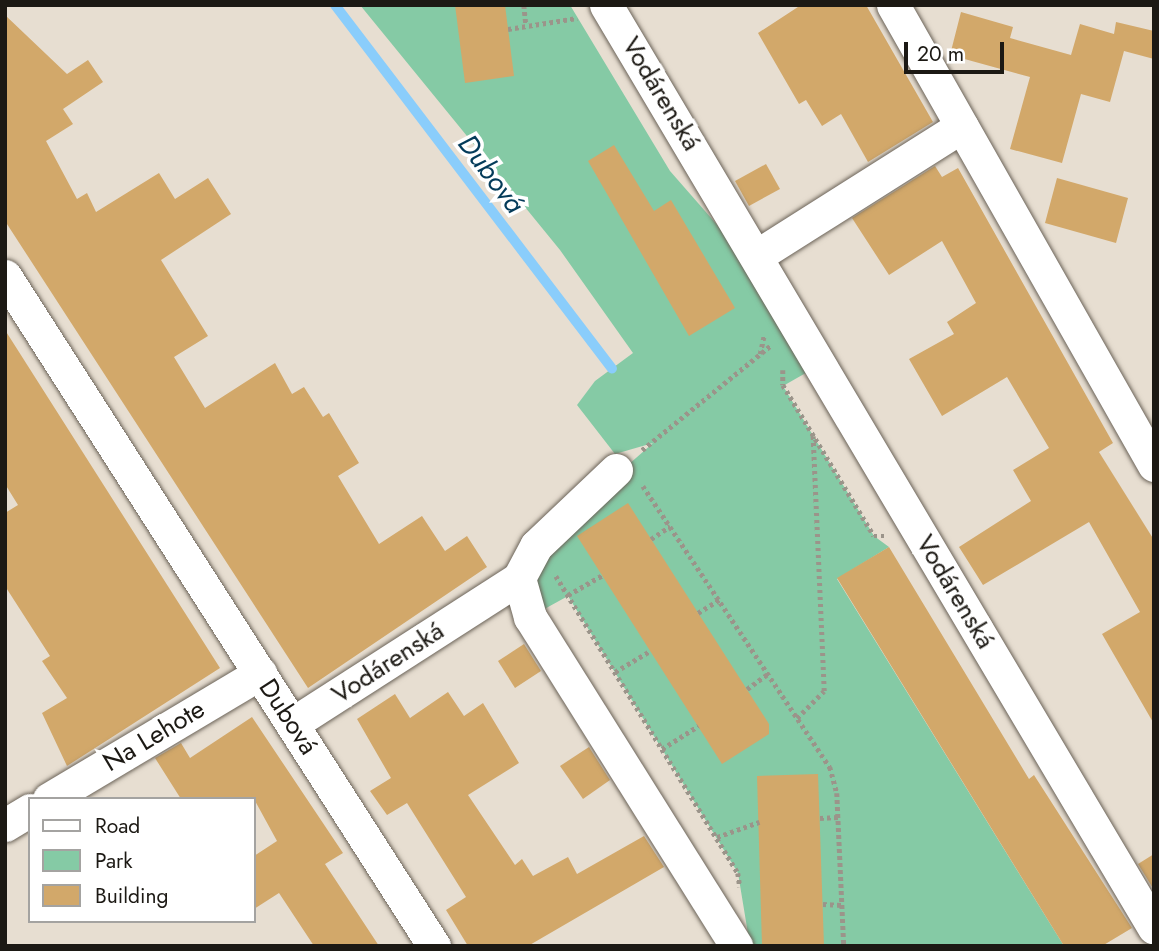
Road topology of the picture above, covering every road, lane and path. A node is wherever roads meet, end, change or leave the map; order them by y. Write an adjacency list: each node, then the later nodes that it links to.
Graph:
1 (524, 5): 4 (path)
2 (893, 5): 6 (street)
3 (592, 11): 4 (path); 7 (street, Vodárenská)
4 (526, 25): 5 (path)
5 (508, 29)
6 (962, 127): 7 (street); 11 (street)
7 (758, 255): 9 (street, Vodárenská)
8 (5, 276): 23 (street, Dubová)
9 (797, 324): 12 (path); 40 (street, Vodárenská)
10 (813, 435): 26 (path)
11 (1154, 465)
12 (622, 466): 13 (path); 15 (street, Vodárenská)
13 (670, 526): 14 (path); 19 (path)
14 (651, 539)
15 (536, 546): 17 (street, Vodárenská); 18 (path)
16 (602, 575): 18 (path)
17 (519, 578): 27 (street, Vodárenská); 41 (street)
18 (568, 595): 22 (path)
19 (719, 600): 20 (path); 24 (path)
20 (698, 613)
21 (650, 651): 22 (path)
22 (615, 672): 29 (path)
23 (260, 673): 27 (street, Dubová); 30 (street, Na Lehote)
24 (768, 674): 25 (path); 26 (path)
25 (747, 689)
26 (797, 718): 32 (path)
27 (292, 724): 42 (street, Dubová)
28 (698, 726): 29 (path)
29 (662, 748): 36 (path)
30 (52, 797)
31 (28, 811): 35 (street)
32 (838, 817): 33 (path); 39 (path)
33 (820, 818)
34 (759, 822): 36 (path)
35 (5, 825)
36 (717, 838): 37 (path)
37 (741, 899)
38 (822, 904): 39 (path)
39 (842, 905): 43 (path)
40 (1154, 928)
41 (735, 944)
42 (434, 946)
43 (844, 946)

